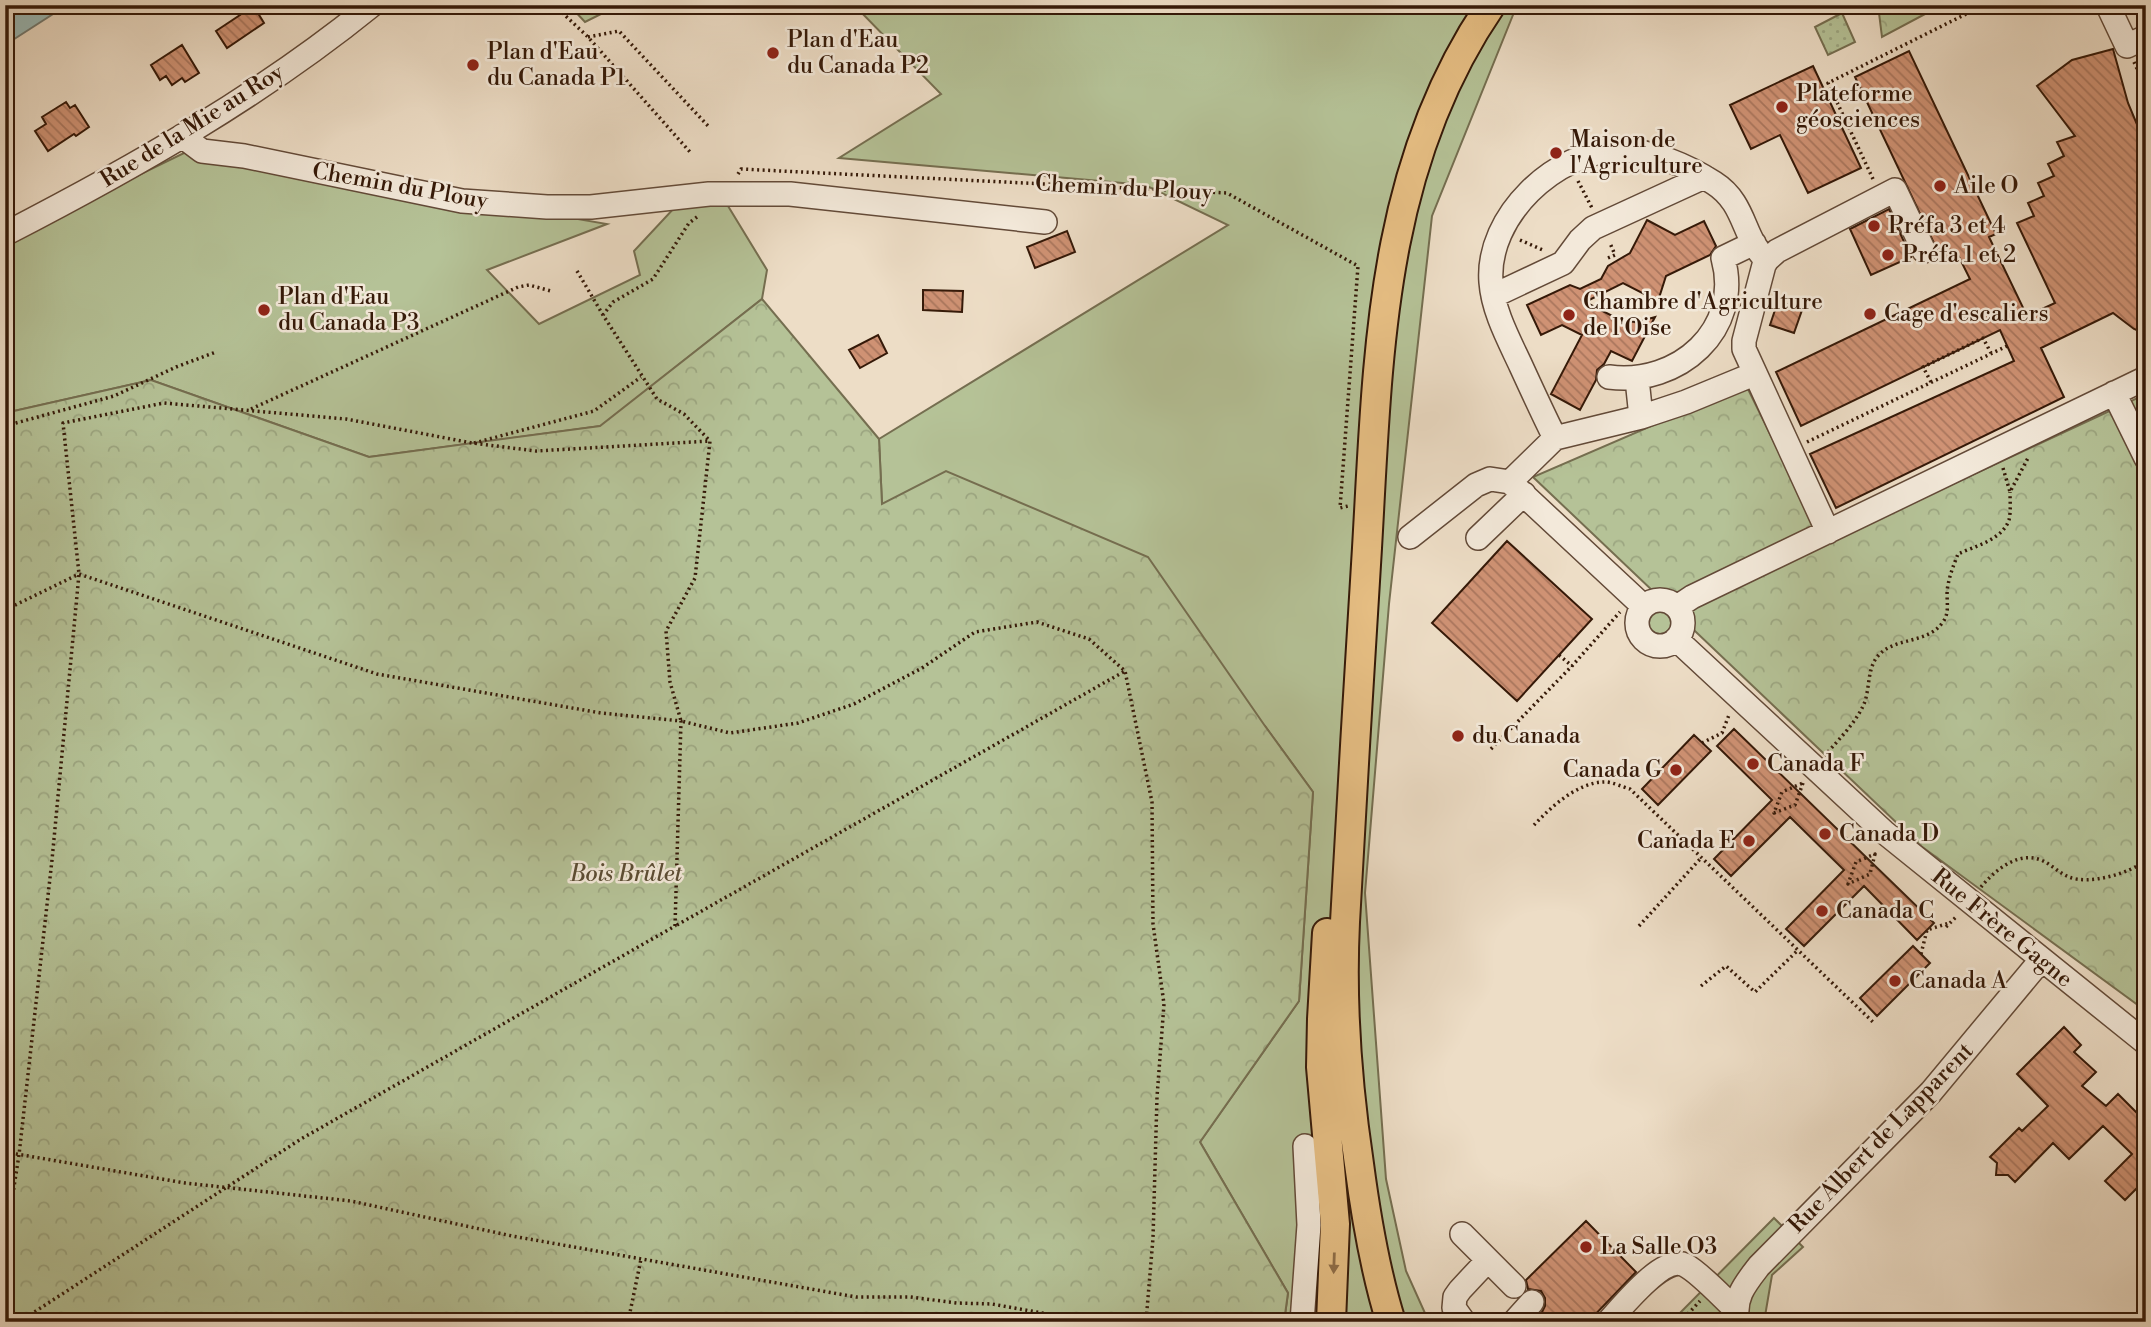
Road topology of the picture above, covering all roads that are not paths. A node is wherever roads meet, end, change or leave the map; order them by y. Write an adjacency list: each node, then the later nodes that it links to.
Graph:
1 (372, 5): 6 (street, Rue de la Mie au Roy)
2 (1471, 5): 30 (main road)
3 (1491, 5): 42 (main road)
4 (2114, 5): 5 (street)
5 (2139, 46)
6 (213, 117): 7 (street, Rue de la Mie au Roy); 8 (street)
7 (182, 136): 8 (street, Chemin du Plouy); 11 (street, Rue de la Mie au Roy)
8 (244, 156): 10 (street, Chemin du Plouy)
9 (1704, 177): 12 (street); 14 (street); 14 (street)
10 (1045, 222)
11 (5, 234)
12 (1760, 251): 13 (street); 15 (street); 18 (street)
13 (1924, 251)
14 (1493, 296): 21 (street)
15 (1754, 374): 20 (street); 24 (street)
16 (1609, 377): 18 (street)
17 (2146, 378): 19 (street)
18 (1637, 379): 20 (street)
19 (2114, 393): 22 (street); 24 (street)
20 (1641, 417): 21 (street)
21 (1555, 438): 23 (street)
22 (2146, 458)
23 (1517, 488): 25 (street); 26 (street); 28 (street)
24 (1828, 532): 27 (street)
25 (1410, 537)
26 (1478, 538)
27 (1677, 607): 28 (street); 29 (street)
28 (1633, 609): 29 (street)
29 (1676, 639): 31 (street, Rue Frère Gagne)
30 (1326, 951): 40 (main road, one-way to 40); 41 (main road)
31 (2041, 960): 32 (street, Rue Frère Gagne); 38 (street, Rue Albert de Lapparent)
32 (2146, 1043)
33 (1304, 1146): 39 (street)
34 (1462, 1234): 35 (street)
35 (1488, 1260): 36 (street); 43 (street)
36 (1514, 1286)
37 (1532, 1302): 44 (street)
38 (1736, 1315): 45 (street)
39 (1302, 1322)
40 (1331, 1322)
41 (1373, 1322)
42 (1391, 1322)
43 (1464, 1322)
44 (1514, 1322)
45 (1608, 1322)

